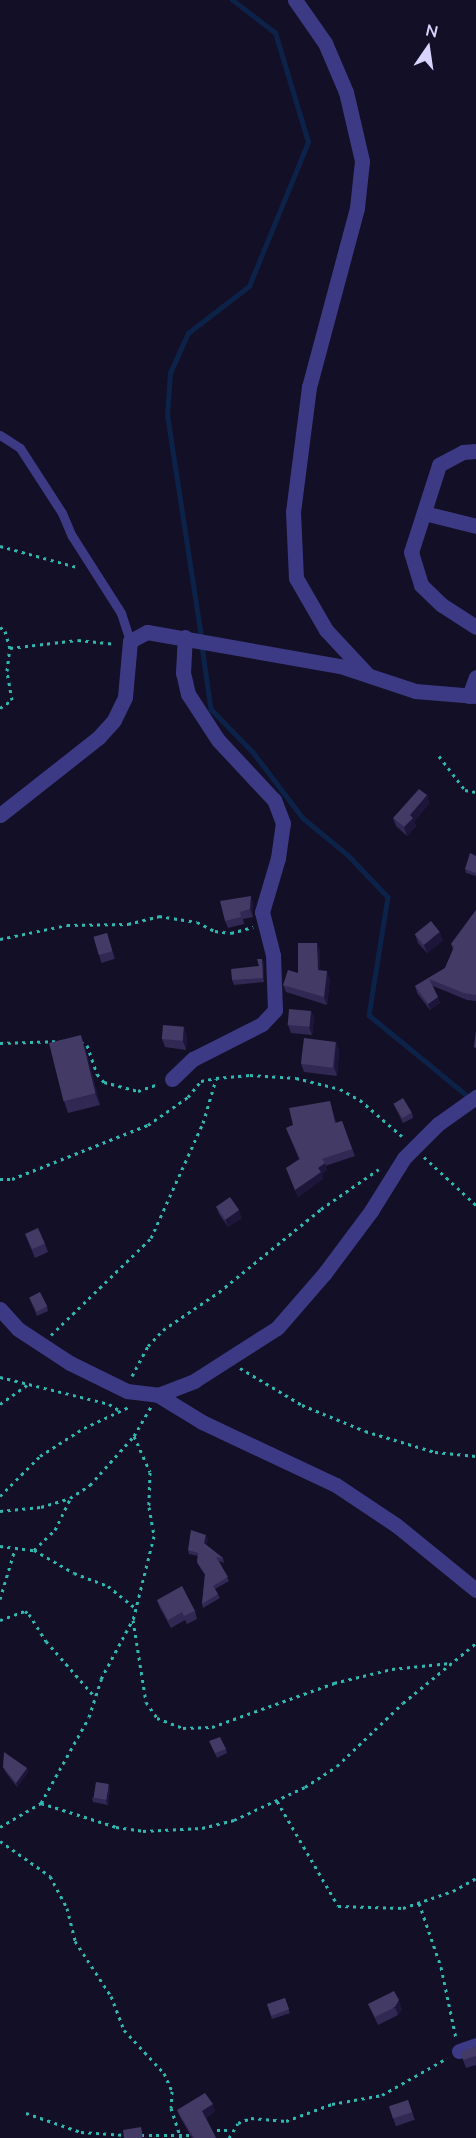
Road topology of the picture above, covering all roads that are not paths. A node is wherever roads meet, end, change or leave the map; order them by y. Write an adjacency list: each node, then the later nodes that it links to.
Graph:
1 (295, 0): 9 (street)
2 (0, 435): 8 (lane)
3 (476, 451): 4 (street)
4 (424, 513): 5 (street); 6 (street)
5 (476, 526)
6 (476, 627)
7 (188, 638): 8 (street); 9 (street); 13 (street)
8 (129, 644): 12 (street)
9 (366, 673): 11 (street)
10 (476, 677): 11 (street)
11 (472, 696)
12 (0, 815)
13 (172, 1079)
14 (476, 1097): 16 (street)
15 (0, 1309): 16 (street)
16 (158, 1395): 17 (street)
17 (476, 1590)
18 (476, 2045): 19 (street)
19 (459, 2051)

